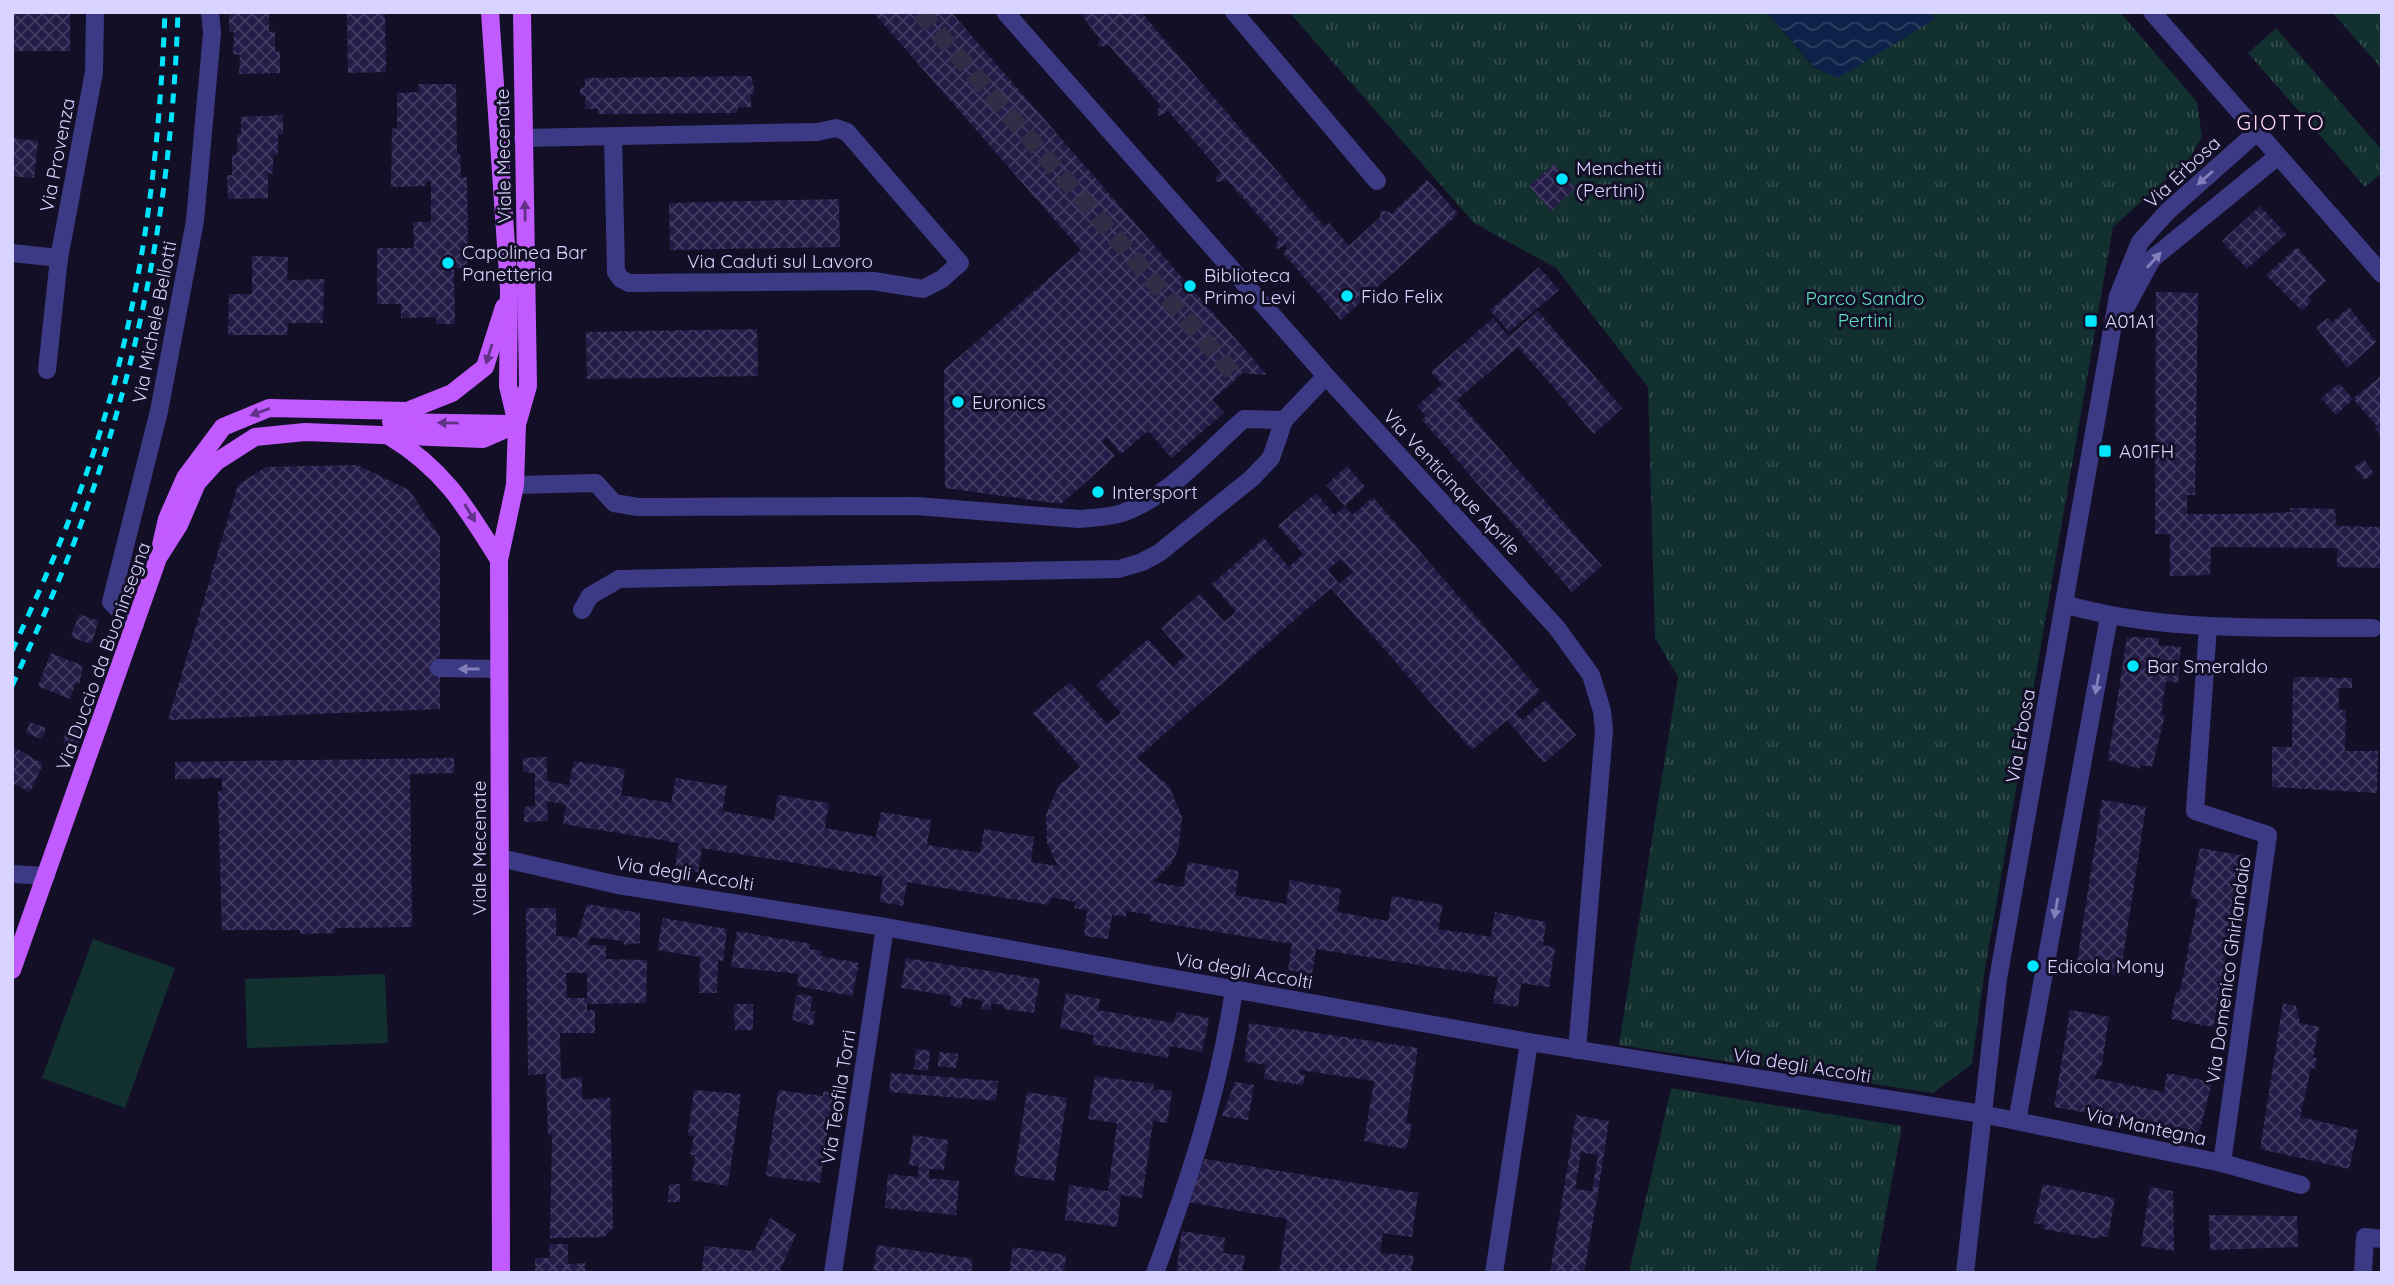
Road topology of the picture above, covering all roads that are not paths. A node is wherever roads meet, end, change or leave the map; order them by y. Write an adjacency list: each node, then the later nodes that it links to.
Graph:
1 (95, 12): 16 (street, Via Provenza)
2 (210, 12): 32 (street, Via Michele Bellotti)
3 (490, 12): 18 (main road, Viale Mecenate)
4 (522, 12): 12 (main road, Viale Mecenate)
5 (1005, 12): 9 (street, Via Venticinque Aprile)
6 (1016, 12): 9 (street, Via Venticinque Aprile)
7 (1234, 12): 14 (street)
8 (2152, 12): 10 (street)
9 (1030, 37): 21 (street, Via Venticinque Aprile)
10 (2257, 132): 13 (street); 19 (street, Via Erbosa, one-way to 19)
11 (613, 137): 11 (street, Via Caduti sul Lavoro); 12 (street, Via Caduti sul Lavoro)
12 (523, 138): 24 (main road, Viale Mecenate, one-way to 12)
13 (2278, 156): 17 (street); 19 (street, Via Erbosa, one-way to 13)
14 (1377, 181)
15 (12, 253): 16 (street)
16 (59, 258): 20 (street, Via Provenza)
17 (2382, 274)
18 (509, 289): 22 (main road, Viale Mecenate, one-way to 22); 24 (main road, Viale Mecenate)
19 (2108, 366): 29 (street, Via Erbosa)
20 (47, 370)
21 (1326, 376): 23 (street); 44 (street, Via Venticinque Aprile)
22 (292, 408): 24 (main road, one-way to 22); 27 (main road, Viale Mecenate, one-way to 27)
23 (1284, 420): 26 (street); 30 (street)
24 (517, 424): 25 (main road, Via Duccio da Buoninsegna); 26 (main road, Viale Mecenate)
25 (386, 434): 27 (main road, Via Duccio da Buoninsegna); 28 (main road, one-way to 28)
26 (514, 485): 28 (main road, Viale Mecenate)
27 (158, 558): 32 (main road, Via Duccio da Buoninsegna)
28 (499, 560): 36 (main road, Viale Mecenate)
29 (2064, 604): 31 (street); 45 (street, Via Erbosa)
30 (582, 610)
31 (2109, 617): 33 (street); 46 (street, one-way to 46)
32 (135, 625): 39 (main road, Via Duccio da Buoninsegna)
33 (2208, 627): 34 (street); 47 (street, Via Domenico Ghirlandaio)
34 (2374, 628)
35 (439, 668): 36 (street, one-way to 35)
36 (499, 669): 37 (main road, Viale Mecenate)
37 (500, 858): 40 (street, Via degli Accolti); 50 (main road, Viale Mecenate)
38 (12, 874): 39 (street)
39 (46, 876): 41 (main road, Via Duccio da Buoninsegna)
40 (885, 927): 42 (street, Via degli Accolti); 51 (street, Via Teofila Torri)
41 (12, 970)
42 (1234, 989): 43 (street, Via degli Accolti); 52 (street)
43 (1529, 1042): 44 (street, Via degli Accolti); 53 (street)
44 (1577, 1049): 45 (street, Via degli Accolti)
45 (1982, 1114): 46 (street, Via Mantegna); 54 (street, Via Erbosa)
46 (2017, 1121): 47 (street, Via Mantegna)
47 (2222, 1163): 48 (street, Via Mantegna)
48 (2301, 1185)
49 (2382, 1239): 55 (street)
50 (501, 1273)
51 (833, 1273)
52 (1155, 1273)
53 (1494, 1273)
54 (1965, 1273)
55 (2363, 1273)

